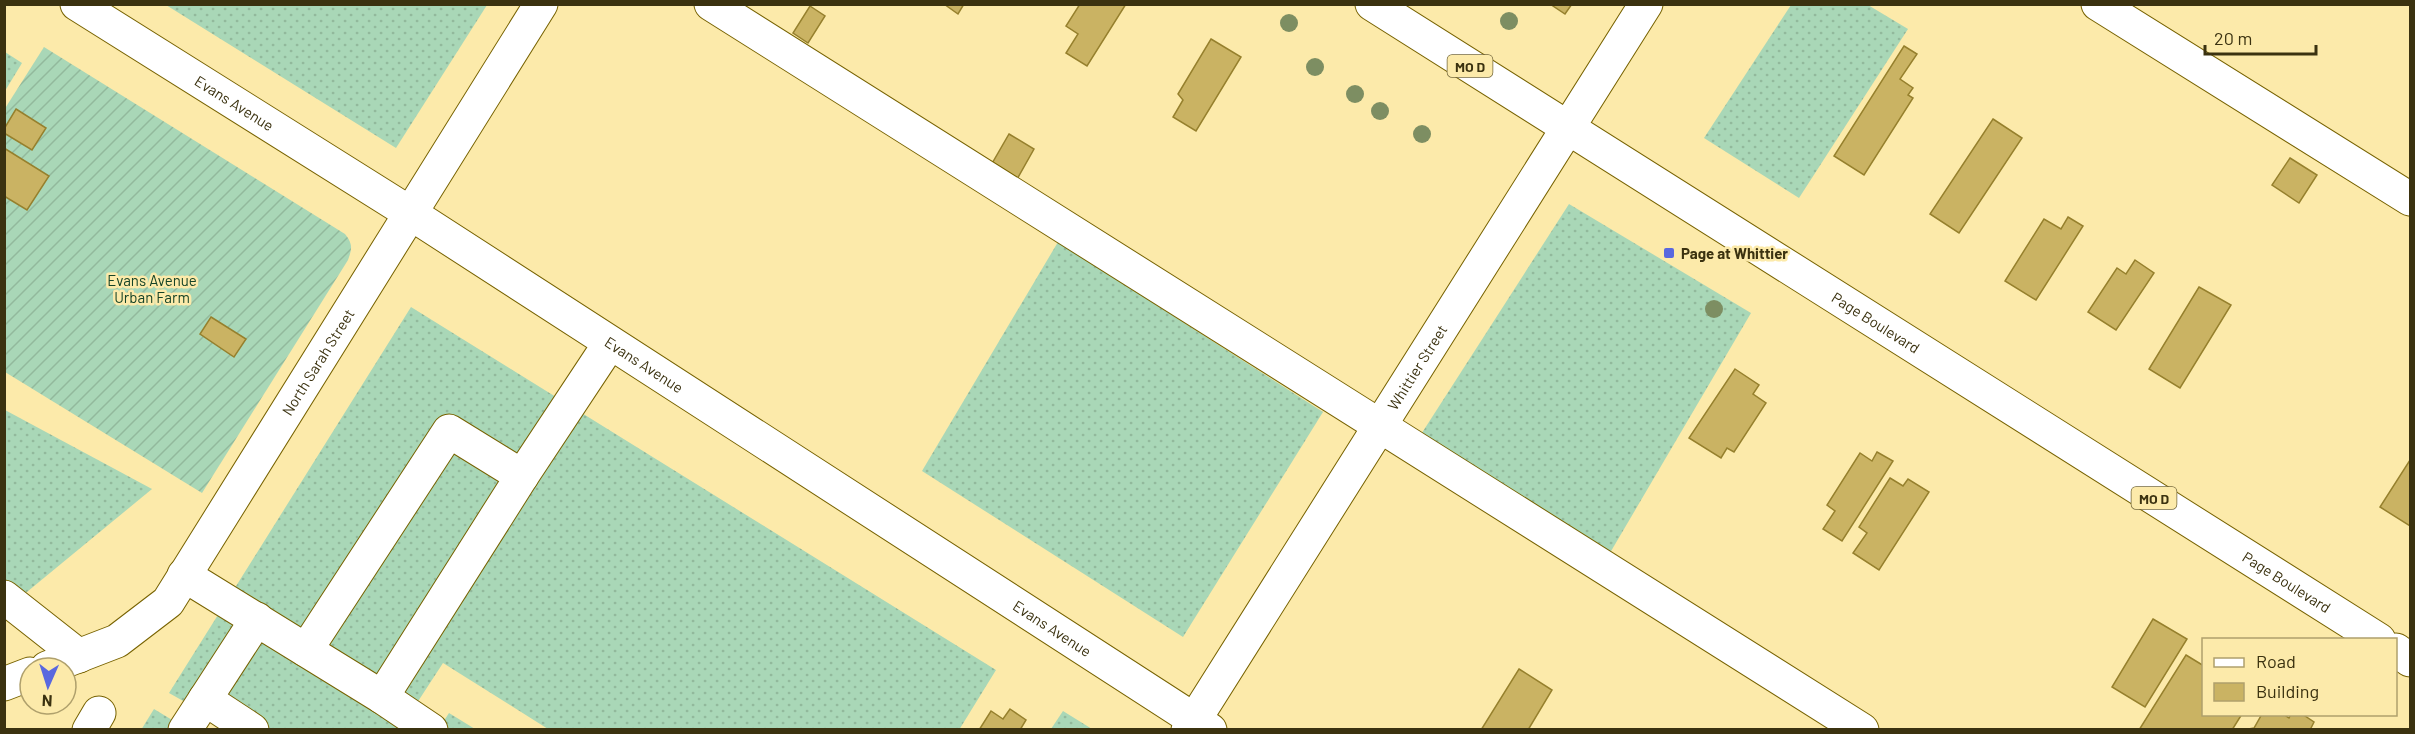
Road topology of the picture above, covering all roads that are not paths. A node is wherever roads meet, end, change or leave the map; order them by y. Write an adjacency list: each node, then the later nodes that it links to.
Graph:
1 (76, 4): 9 (street, Evans Avenue)
2 (541, 4): 9 (street, North Sarah Street)
3 (711, 4): 11 (street)
4 (1372, 4): 7 (street, Page Boulevard / MO D)
5 (1646, 4): 7 (street, Whittier Street)
6 (2098, 4): 8 (street)
7 (1568, 128): 11 (street, Whittier Street); 16 (street, Page Boulevard / MO D)
8 (2410, 200)
9 (410, 213): 10 (street, Evans Avenue); 13 (street, North Sarah Street)
10 (610, 343): 12 (street); 23 (street, Evans Avenue)
11 (1380, 426): 23 (street, Whittier Street); 27 (street)
12 (522, 476): 17 (street); 21 (street)
13 (184, 575): 15 (street); 19 (street, North Sarah Street)
14 (4, 597): 19 (street)
15 (257, 619): 17 (street); 22 (street)
16 (2377, 638)
17 (306, 650): 21 (street)
18 (2397, 651): 20 (street)
19 (79, 656)
20 (2410, 660)
21 (382, 697): 26 (street)
22 (205, 699): 24 (street); 25 (street)
23 (1198, 726)
24 (185, 729)
25 (252, 729)
26 (431, 729)
27 (1862, 729)

